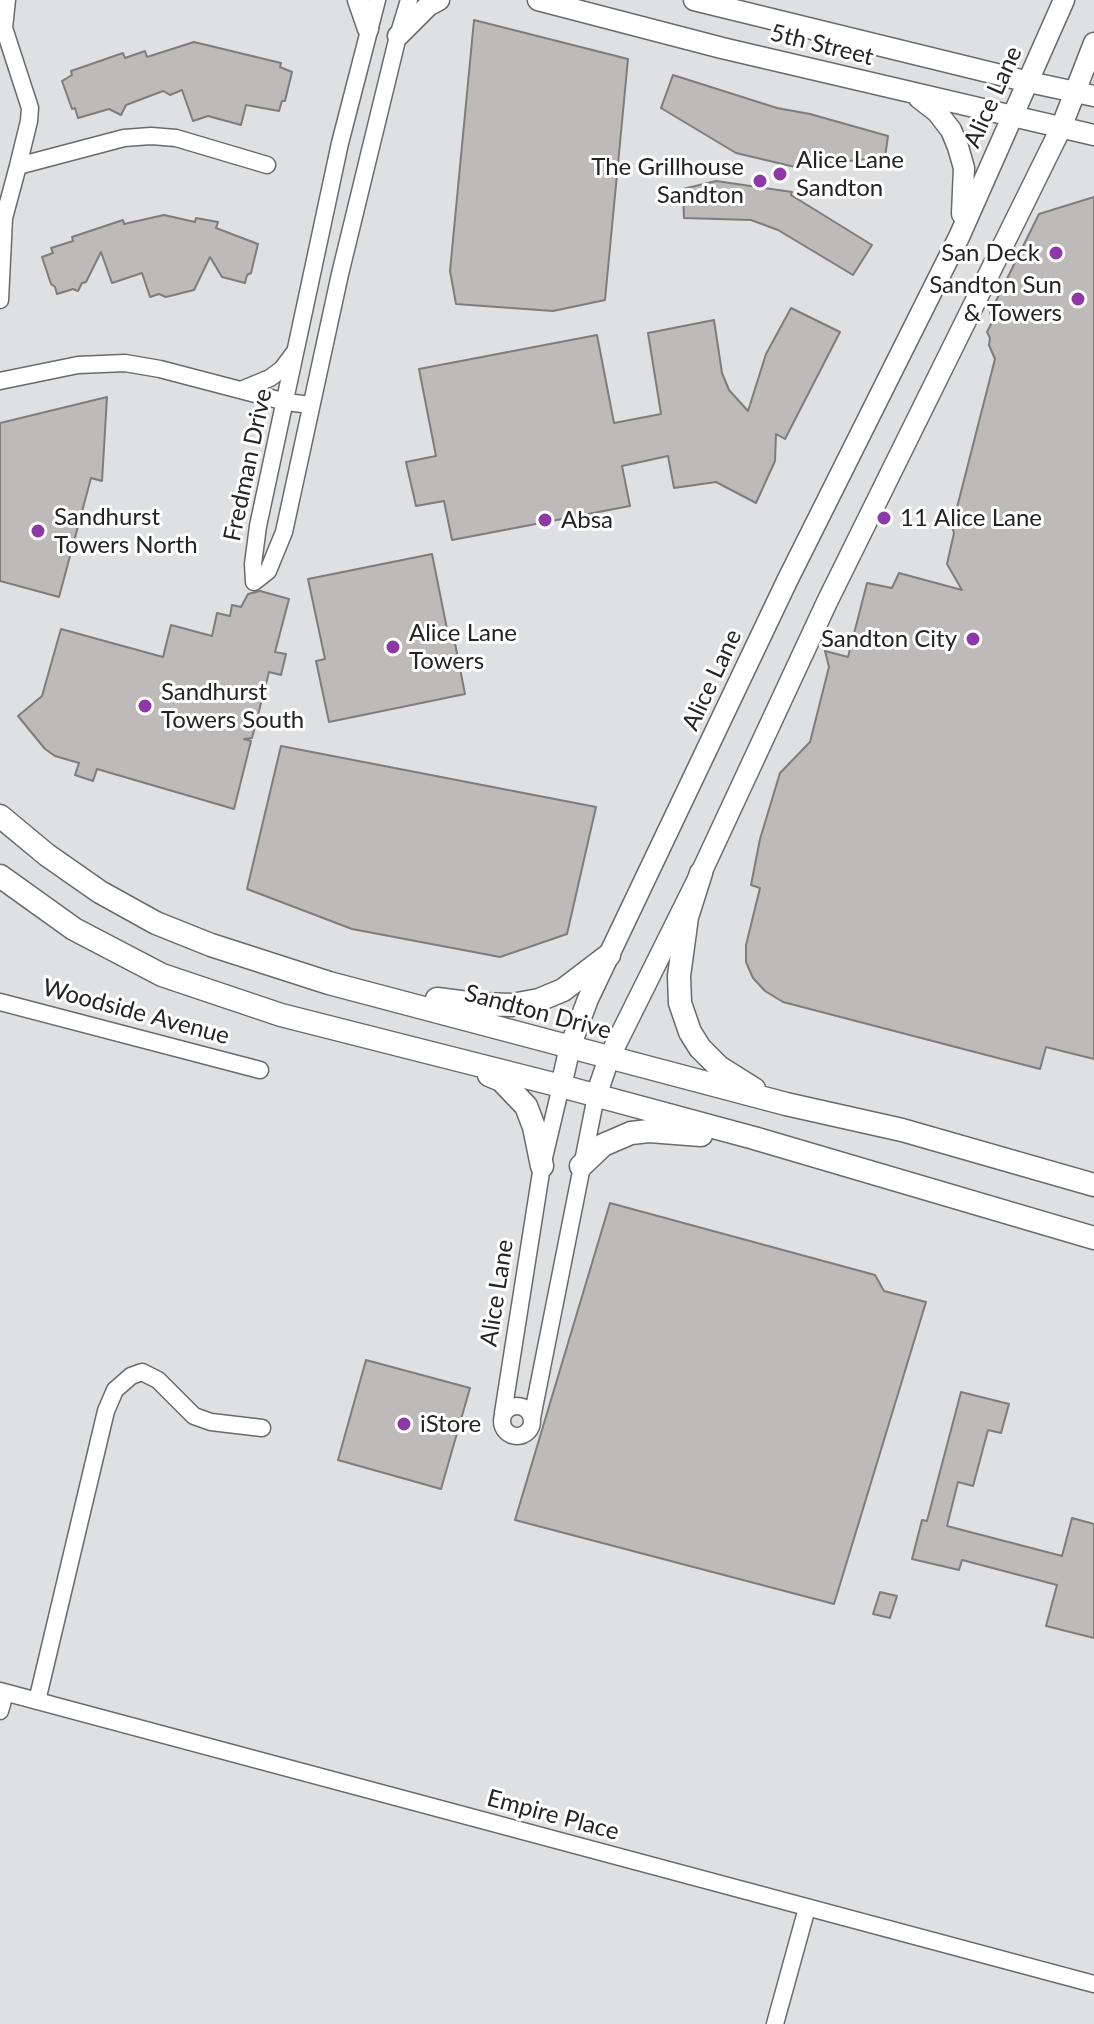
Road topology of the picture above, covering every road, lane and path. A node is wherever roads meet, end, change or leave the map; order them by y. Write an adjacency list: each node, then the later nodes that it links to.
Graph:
1 (7, 0): 9 (street)
2 (358, 0): 10 (street)
3 (377, 0): 10 (street, Fredman Drive)
4 (409, 0): 11 (street, Fredman Drive)
5 (439, 0): 11 (street)
6 (538, 0): 15 (street, 5th Street)
7 (694, 0): 13 (street, 5th Street)
8 (1064, 0): 13 (street, Alice Lane)
9 (2, 27): 20 (street)
10 (368, 29): 24 (street, Fredman Drive)
11 (398, 36): 28 (street, Fredman Drive)
12 (1094, 43): 14 (street)
13 (1029, 82): 14 (street, 5th Street); 16 (street, Alice Lane)
14 (1084, 94): 17 (street)
15 (916, 95): 16 (street, 5th Street); 22 (street)
16 (1012, 117): 17 (street, 5th Street); 22 (street, Alice Lane)
17 (1061, 128): 18 (street, 5th Street); 32 (street)
18 (1094, 135)
19 (267, 165): 20 (street)
20 (18, 166): 21 (street)
21 (2, 217): 23 (street)
22 (959, 237): 34 (street, Alice Lane)
23 (0, 300)
24 (297, 348): 26 (street); 27 (street, Fredman Drive)
25 (0, 381): 26 (street)
26 (241, 390): 27 (street)
27 (286, 402): 28 (street); 29 (street, Fredman Drive)
28 (311, 405): 30 (street, Fredman Drive)
29 (274, 458): 30 (street); 30 (street, Fredman Drive)
30 (299, 464)
31 (0, 816): 35 (main road, Sandton Drive)
32 (701, 873): 39 (street); 43 (main road)
33 (0, 876): 38 (main road)
34 (609, 955): 35 (main road); 37 (street, Alice Lane)
35 (329, 983): 37 (main road, Sandton Drive)
36 (0, 1002): 40 (street, Woodside Avenue)
37 (570, 1047): 39 (main road, Sandton Drive); 41 (street, Alice Lane)
38 (443, 1057): 41 (main road); 45 (main road)
39 (609, 1058): 42 (street); 43 (main road, Sandton Drive)
40 (260, 1070)
41 (561, 1086): 42 (main road); 45 (street, Alice Lane)
42 (596, 1096): 44 (main road); 46 (street)
43 (786, 1104): 47 (main road, Sandton Drive)
44 (754, 1138): 46 (main road); 48 (main road)
45 (542, 1166): 49 (street, Alice Lane)
46 (581, 1166): 50 (street)
47 (1094, 1185)
48 (1094, 1238)
49 (503, 1413): 50 (street); 50 (street)
50 (532, 1418)
51 (262, 1428): 53 (street)
52 (2, 1692): 53 (street, Empire Place); 54 (street)
53 (37, 1701): 55 (street, Empire Place)
54 (0, 1711)
55 (807, 1908): 56 (street, Empire Place); 57 (street)
56 (1094, 1984)
57 (775, 2024)

